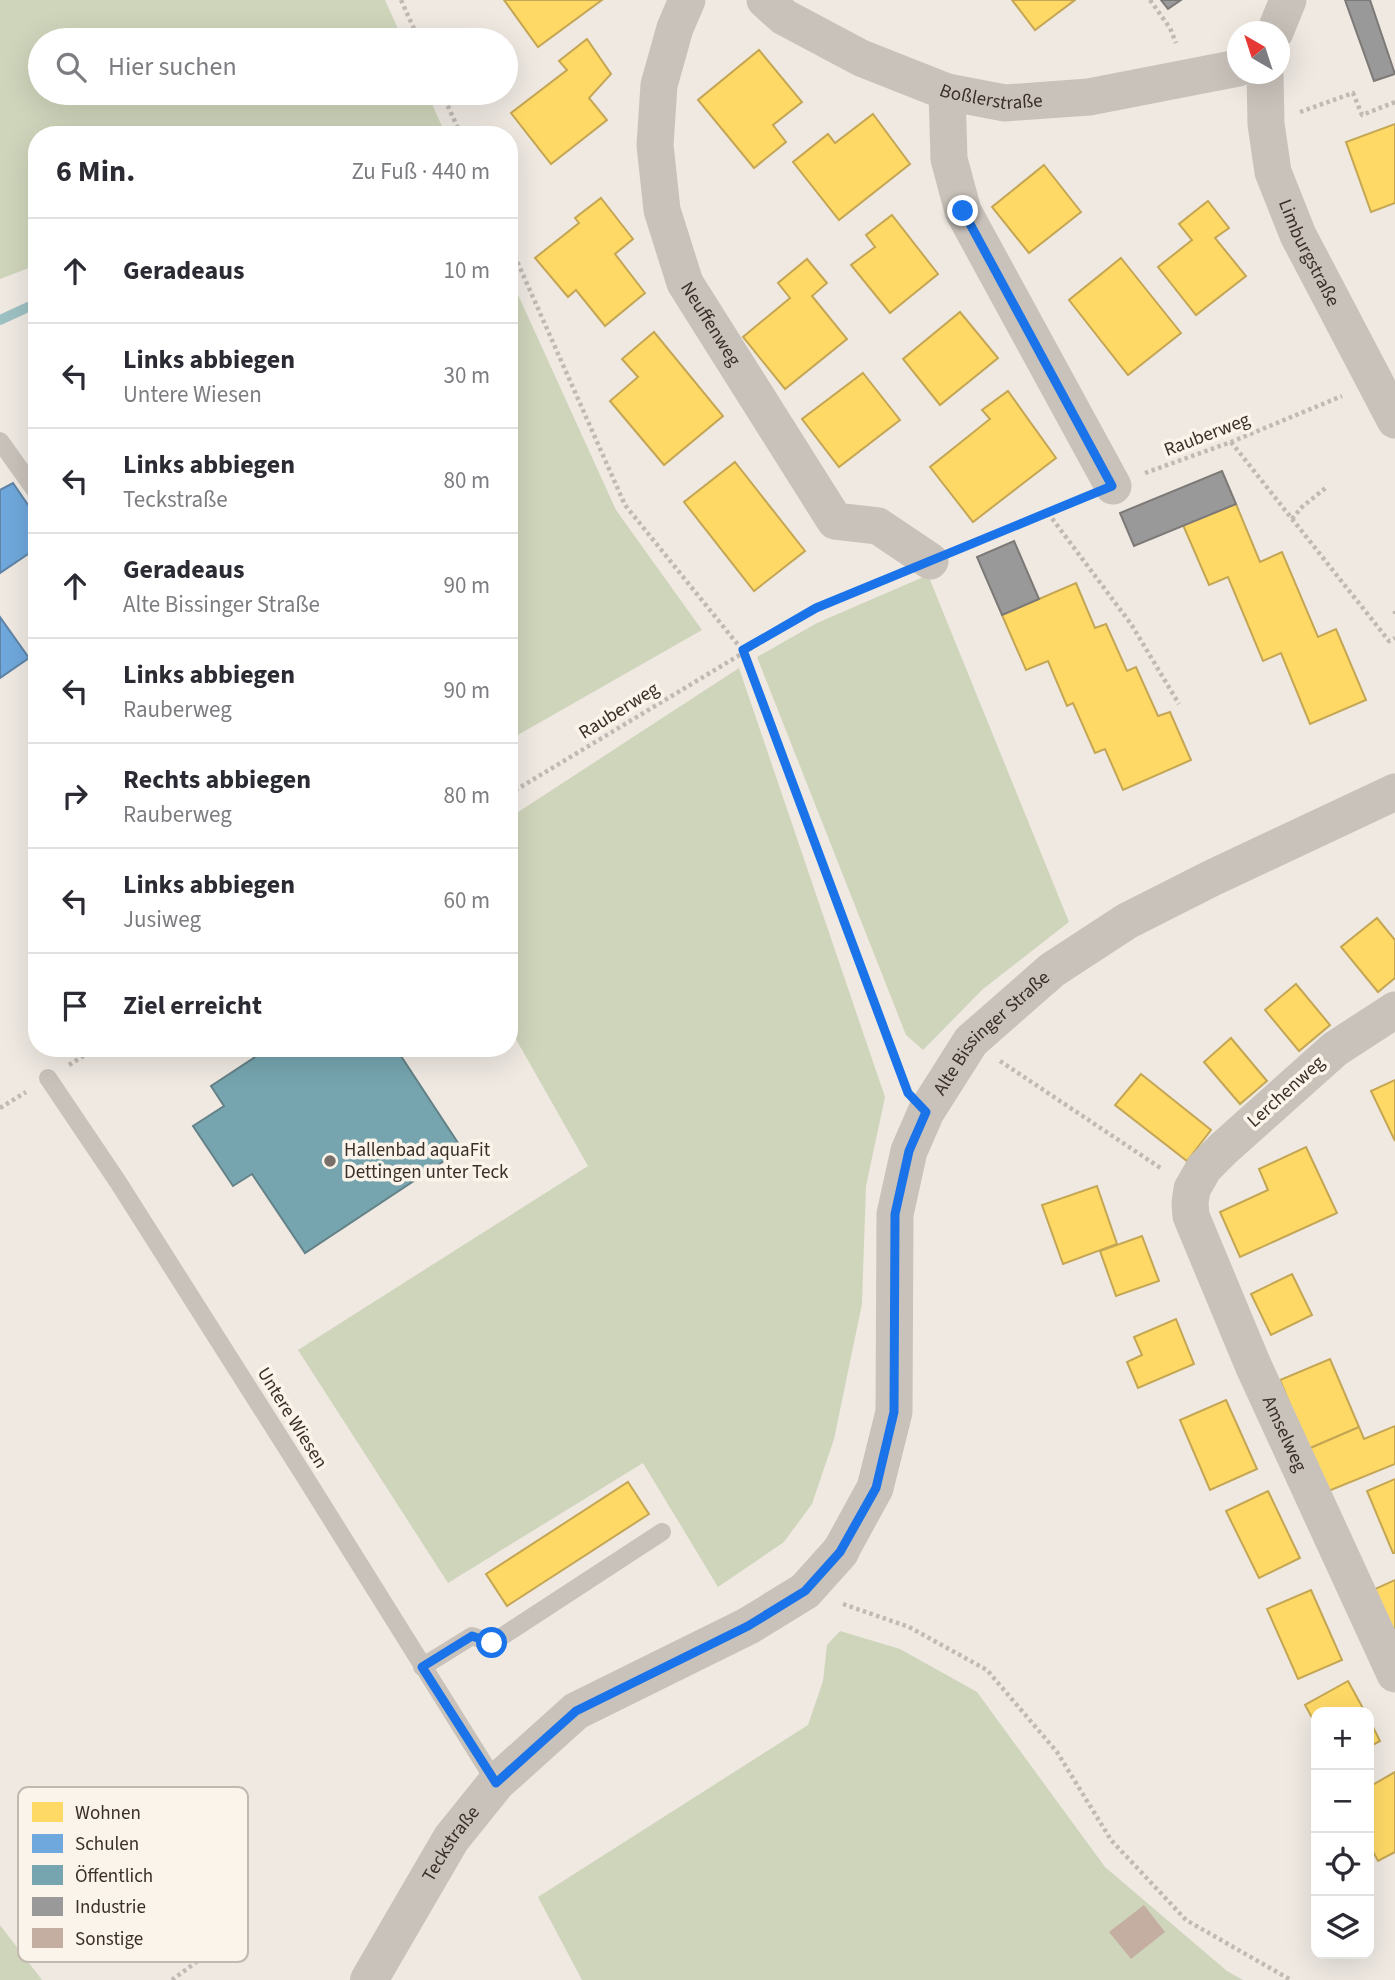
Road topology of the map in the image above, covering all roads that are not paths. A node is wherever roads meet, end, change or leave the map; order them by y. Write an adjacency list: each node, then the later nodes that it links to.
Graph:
1 (687, 0): 12 (street, Neuffenweg)
2 (765, 0): 7 (street, Boßlerstraße)
3 (1289, 0): 4 (street)
4 (1280, 21)
5 (1227, 70): 7 (street, Boßlerstraße)
6 (1265, 84): 8 (street, Limburgstraße)
7 (947, 92): 11 (street)
8 (1395, 420)
9 (0, 440): 10 (lane)
10 (28, 479)
11 (1112, 486)
12 (930, 561)
13 (1395, 792): 18 (street, Alte Bissinger Straße)
14 (1395, 1010): 16 (street, Lerchenweg)
15 (48, 1078): 19 (lane, Untere Wiesen)
16 (1192, 1189): 20 (street, Amselweg)
17 (662, 1532): 19 (lane)
18 (840, 1552): 21 (street, Teckstraße)
19 (422, 1667): 21 (lane, Untere Wiesen)
20 (1395, 1674)
21 (496, 1783): 22 (street, Teckstraße)
22 (369, 1980)

